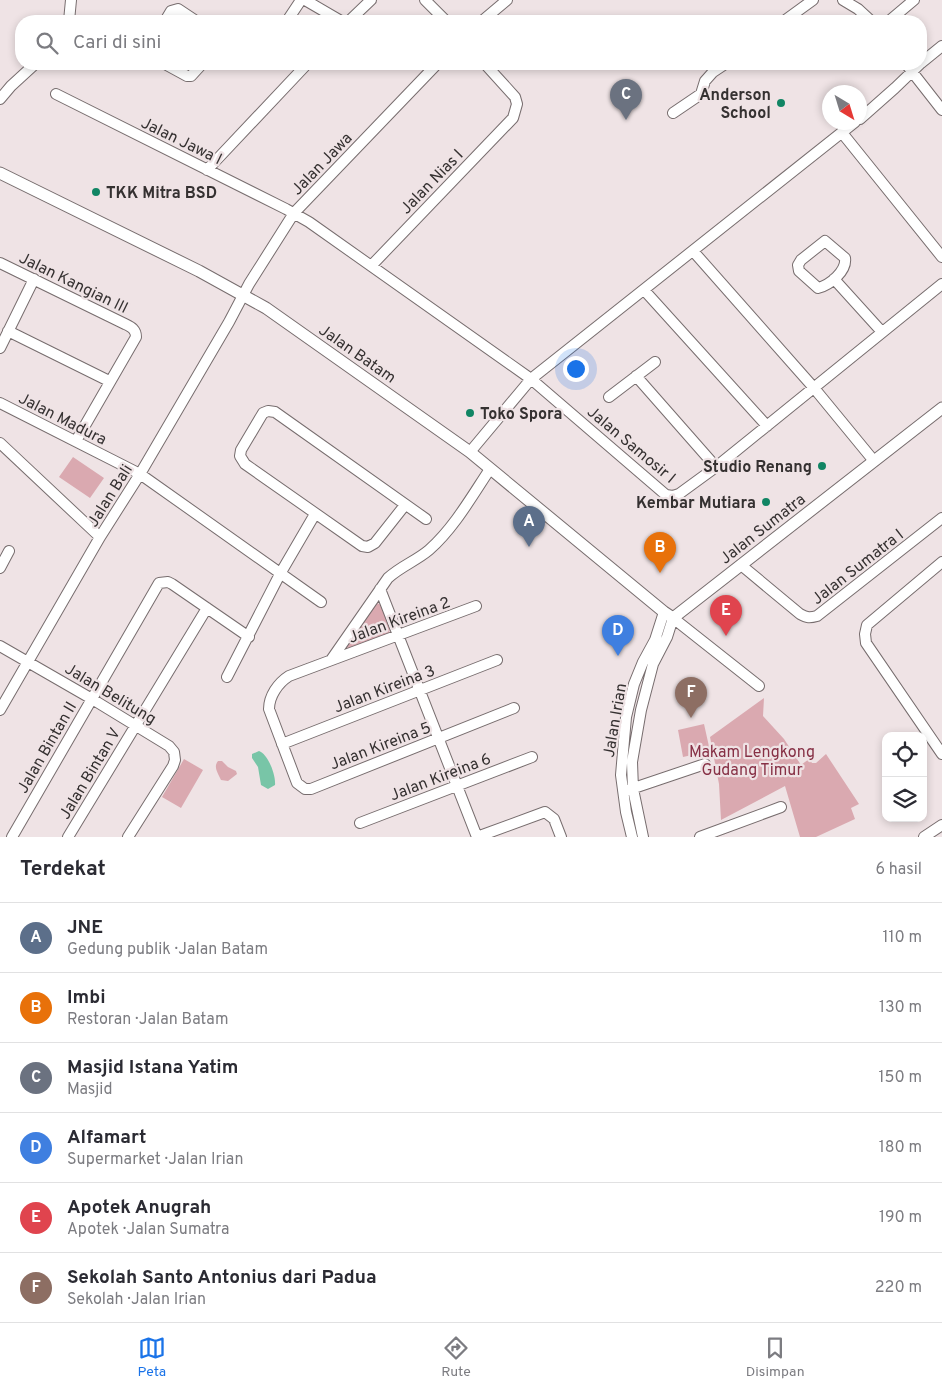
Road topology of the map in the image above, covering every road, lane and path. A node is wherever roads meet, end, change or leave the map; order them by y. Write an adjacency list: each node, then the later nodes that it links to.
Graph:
1 (71, 0): 10 (street)
2 (301, 0): 13 (street)
3 (306, 0): 14 (street)
4 (371, 0): 15 (street)
5 (425, 0): 16 (street)
6 (507, 0): 17 (street)
7 (813, 0): 18 (street)
8 (843, 0): 19 (street)
9 (914, 0): 20 (street)
10 (70, 15)
11 (169, 15): 12 (street)
12 (187, 15)
13 (291, 15)
14 (331, 15)
15 (355, 15)
16 (440, 15)
17 (489, 15)
18 (792, 15)
19 (864, 15)
20 (896, 15)
21 (942, 46): 22 (street)
22 (927, 58)
23 (28, 70): 33 (street)
24 (176, 70): 25 (street)
25 (196, 70)
26 (301, 70): 39 (street)
27 (431, 70): 41 (street, Jalan Jawa)
28 (490, 70): 45 (street, Jalan Nias I)
29 (716, 70): 35 (street)
30 (907, 70): 36 (street)
31 (911, 70): 34 (street)
32 (56, 94): 39 (street, Jalan Jawa I)
33 (0, 100)
34 (942, 110)
35 (674, 113)
36 (867, 113)
37 (847, 130): 38 (street)
38 (842, 134): 42 (street); 43 (street)
39 (207, 170): 41 (street, Jalan Jawa I)
40 (0, 173): 50 (street, Jalan Batam)
41 (294, 213): 45 (street, Jalan Samosir I); 50 (street, Jalan Jawa)
42 (693, 251): 49 (street); 58 (street)
43 (942, 257)
44 (0, 263): 46 (street, Jalan Kangian III)
45 (371, 266): 56 (street, Jalan Samosir I)
46 (34, 278): 51 (street); 57 (street, Jalan Kangian III)
47 (834, 279): 47 (street); 52 (street)
48 (942, 284): 52 (street, Jalan Samosir I)
49 (644, 290): 56 (street); 62 (street)
50 (244, 296): 65 (street, Jalan Batam); 69 (street, Jalan Bali)
51 (8, 331): 53 (street); 57 (street)
52 (882, 332): 58 (street, Jalan Samosir I)
53 (0, 348)
54 (655, 362): 55 (street)
55 (636, 376): 59 (street); 67 (street)
56 (531, 379): 65 (street); 67 (street, Jalan Samosir I)
57 (109, 381): 63 (street)
58 (814, 388): 62 (street, Jalan Samosir I); 66 (street)
59 (609, 396)
60 (0, 403): 63 (street, Jalan Madura)
61 (942, 408): 66 (street, Jalan Sumatra)
62 (767, 426): 67 (street, Jalan Samosir I)
63 (76, 441): 69 (street, Jalan Madura)
64 (0, 443): 74 (street)
65 (470, 452): 68 (street, Jalan Batam)
66 (874, 462): 77 (street, Jalan Sumatra)
67 (716, 467)
68 (490, 469): 80 (street); 84 (street, Jalan Batam)
69 (140, 474): 74 (street, Jalan Bali); 79 (street, Jalan Madura)
70 (405, 504): 71 (street); 71 (street); 73 (street)
71 (315, 514): 79 (street)
72 (942, 518): 77 (street, Jalan Sumatra I)
73 (426, 519)
74 (100, 537): 90 (street, Jalan Bali)
75 (9, 550): 78 (street)
76 (942, 562): 100 (street)
77 (741, 565): 84 (street, Jalan Sumatra)
78 (0, 568)
79 (280, 574): 81 (street, Jalan Madura); 86 (street)
80 (380, 589): 85 (street); 88 (street)
81 (321, 602)
82 (476, 606): 85 (street, Jalan Kireina 2)
83 (207, 608): 86 (street); 94 (street, Jalan Bintan II); 97 (street, Jalan Bintan V)
84 (668, 615): 92 (street); 102 (street, Jalan Irian); 103 (street, Jalan Irian)
85 (398, 634): 88 (street, Jalan Kireina 2); 93 (street)
86 (249, 637): 91 (street)
87 (0, 646): 90 (street, Jalan Belitung)
88 (331, 660): 99 (street, Jalan Kireina 2)
89 (497, 660): 93 (street, Jalan Kireina 3)
90 (29, 662): 94 (street, Jalan Belitung); 96 (street, Jalan Bali)
91 (227, 677)
92 (759, 686)
93 (420, 690): 98 (street); 99 (street, Jalan Kireina 3)
94 (92, 699): 97 (street, Jalan Belitung); 111 (street, Jalan Bintan II)
95 (514, 708): 98 (street, Jalan Kireina 5)
96 (0, 710)
97 (135, 725): 112 (street, Jalan Bintan V); 113 (street, Jalan Belitung)
98 (439, 738): 99 (street, Jalan Kireina 5); 105 (street)
99 (282, 744)
100 (942, 754)
101 (532, 757): 105 (street, Jalan Kireina 6)
102 (621, 762): 103 (street); 107 (street, Jalan Irian)
103 (632, 762): 106 (street, Jalan Irian)
104 (705, 764): 106 (street)
105 (458, 786): 109 (street, Jalan Kireina 6); 114 (street)
106 (633, 789): 107 (street); 117 (street, Jalan Irian)
107 (622, 791): 116 (street, Jalan Irian)
108 (781, 807): 118 (street)
109 (360, 823)
110 (942, 825): 119 (street)
111 (12, 837)
112 (68, 837)
113 (128, 837)
114 (477, 837): 115 (street)
115 (561, 837)
116 (632, 837)
117 (643, 837)
118 (700, 837)
119 (924, 837)

